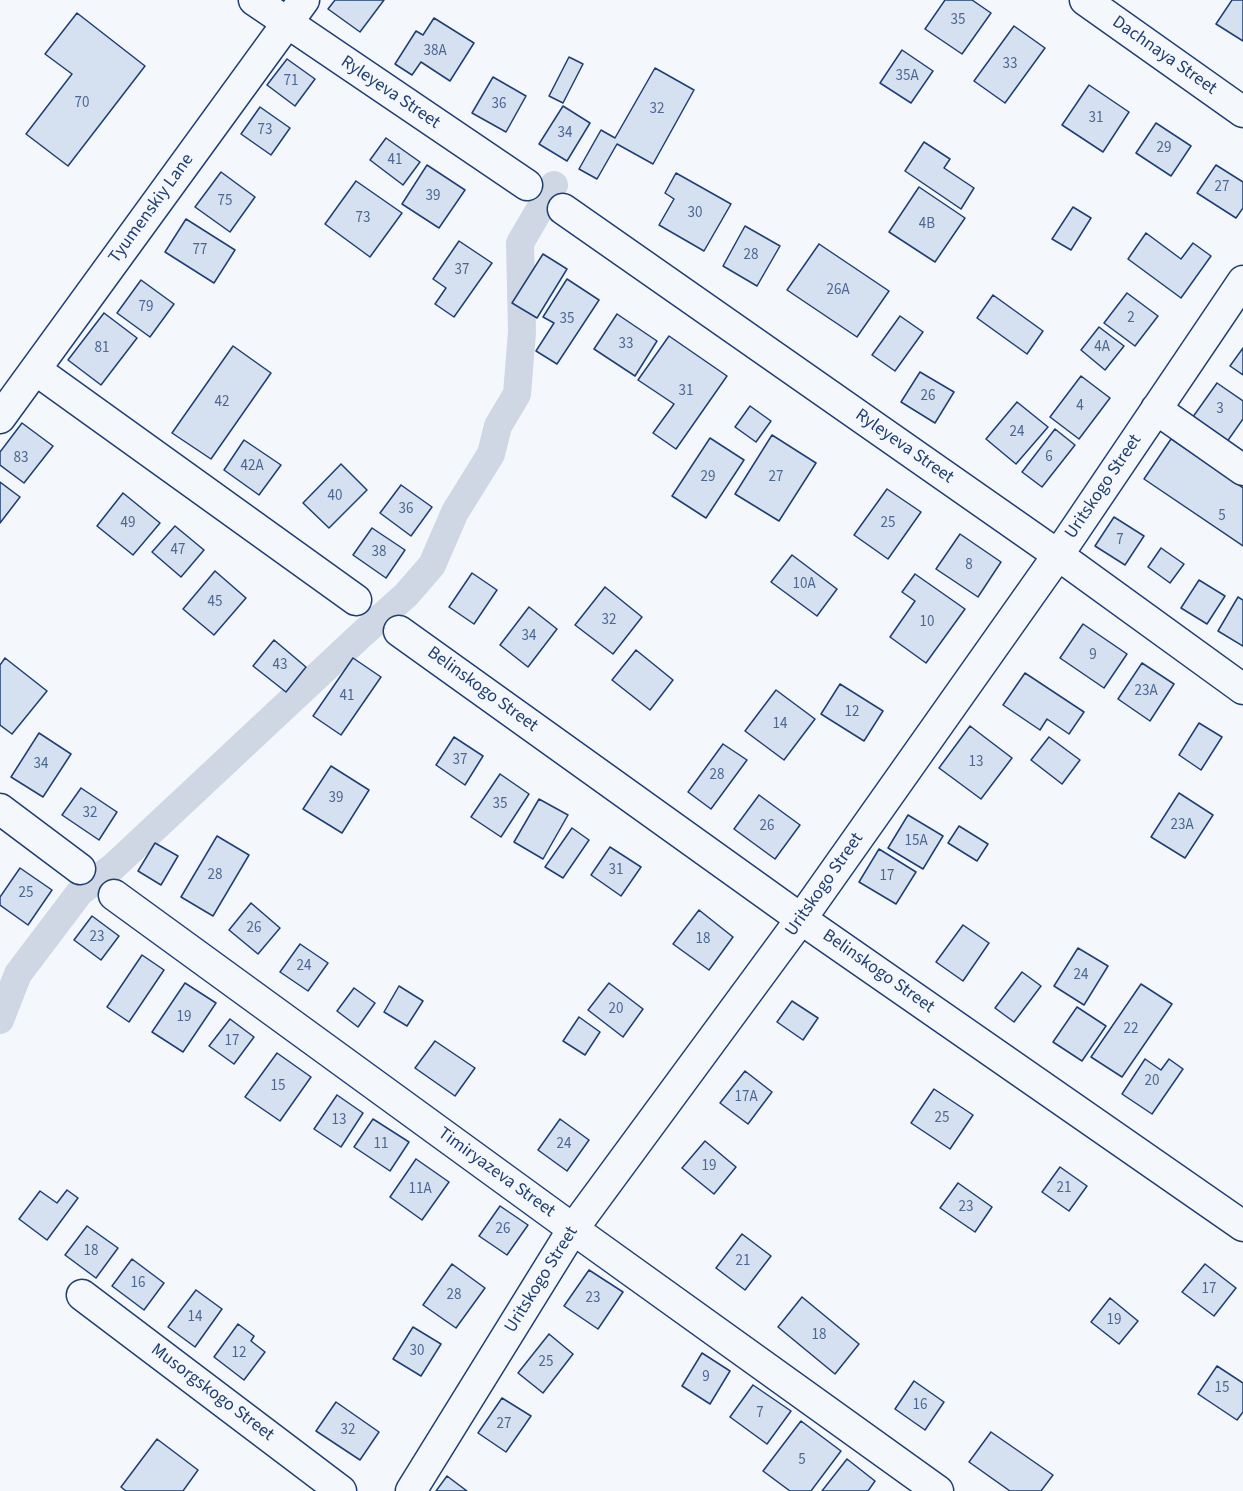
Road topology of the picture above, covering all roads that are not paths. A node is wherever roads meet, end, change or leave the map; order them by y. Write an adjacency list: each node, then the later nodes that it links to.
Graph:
1 (254, 0): 4 (street, Ryleyeva Street)
2 (303, 0): 4 (street, Tyumenskiy Lane)
3 (1085, 0): 5 (street, Dachnaya Street)
4 (286, 24): 6 (street, Ryleyeva Street); 9 (street, Tyumenskiy Lane)
5 (1243, 112)
6 (527, 185)
7 (563, 209): 13 (street, Ryleyeva Street)
8 (1243, 281): 10 (street, Uritskogo Street)
9 (36, 370): 11 (street, Tyumenskiy Lane); 14 (street)
10 (1156, 409): 12 (street); 13 (street, Uritskogo Street)
11 (0, 418)
12 (1243, 470)
13 (1058, 555): 16 (street, Ryleyeva Street); 20 (street, Uritskogo Street)
14 (356, 600)
15 (399, 631): 20 (street, Belinskogo Street)
16 (1243, 689)
17 (0, 809): 18 (street)
18 (80, 869)
19 (114, 895): 22 (street, Timiryazeva Street)
20 (801, 919): 21 (street, Belinskogo Street); 22 (street, Uritskogo Street)
21 (1243, 1226)
22 (573, 1229): 25 (street, Uritskogo Street); 26 (street, Timiryazeva Street)
23 (82, 1295): 24 (street, Musorgskogo Street)
24 (341, 1491)
25 (411, 1491)
26 (938, 1491)

